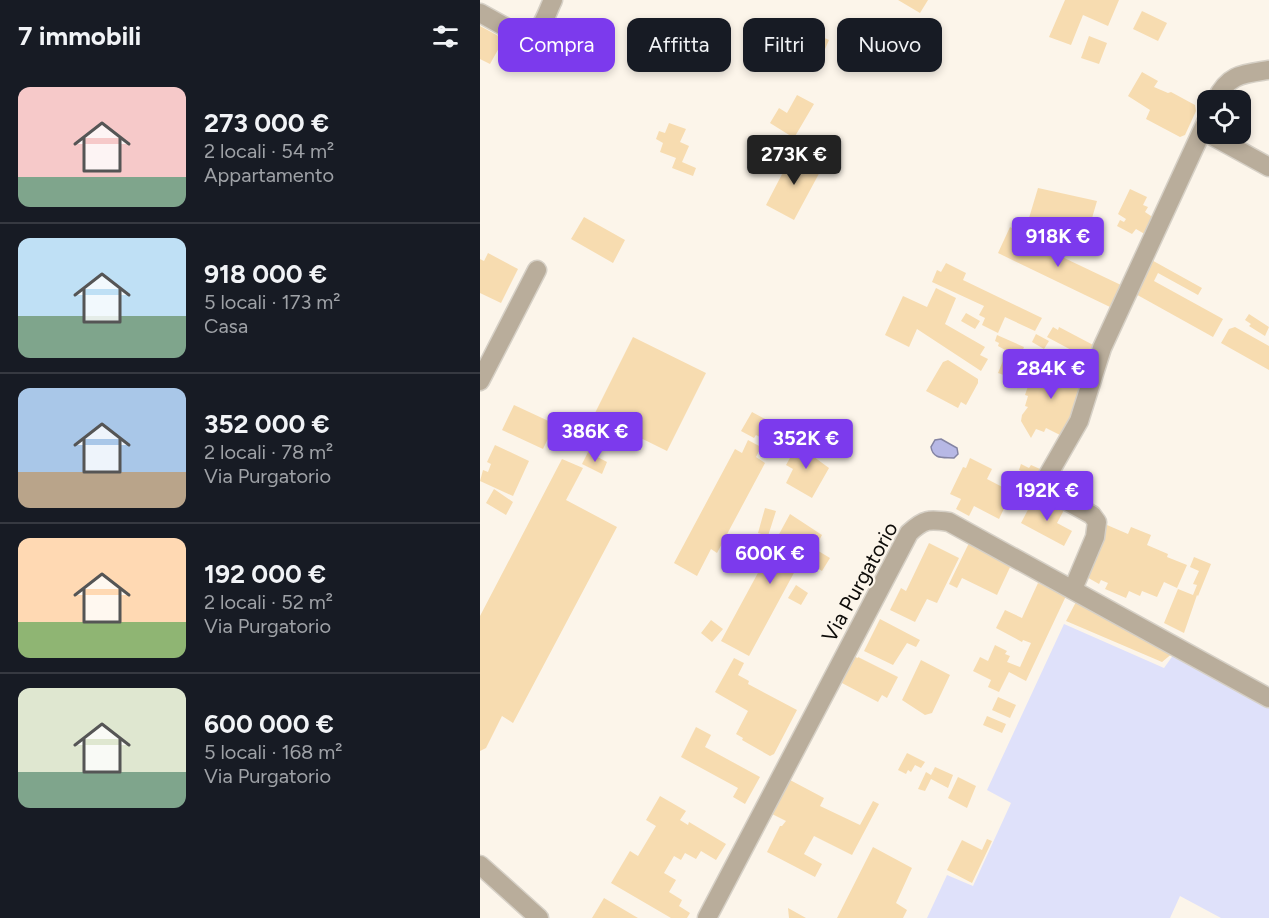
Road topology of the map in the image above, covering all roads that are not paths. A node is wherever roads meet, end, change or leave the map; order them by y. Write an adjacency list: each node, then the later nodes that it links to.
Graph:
1 (553, 0): 2 (street)
2 (480, 13)
3 (1269, 70): 4 (street)
4 (1222, 90)
5 (1199, 144): 10 (street)
6 (1231, 144): 7 (street)
7 (1269, 167)
8 (537, 270): 9 (street)
9 (480, 381)
10 (1073, 589): 11 (street, Via Purgatorio); 14 (street, Via Purgatorio)
11 (1269, 698)
12 (480, 865): 13 (street)
13 (539, 918)
14 (707, 918)

